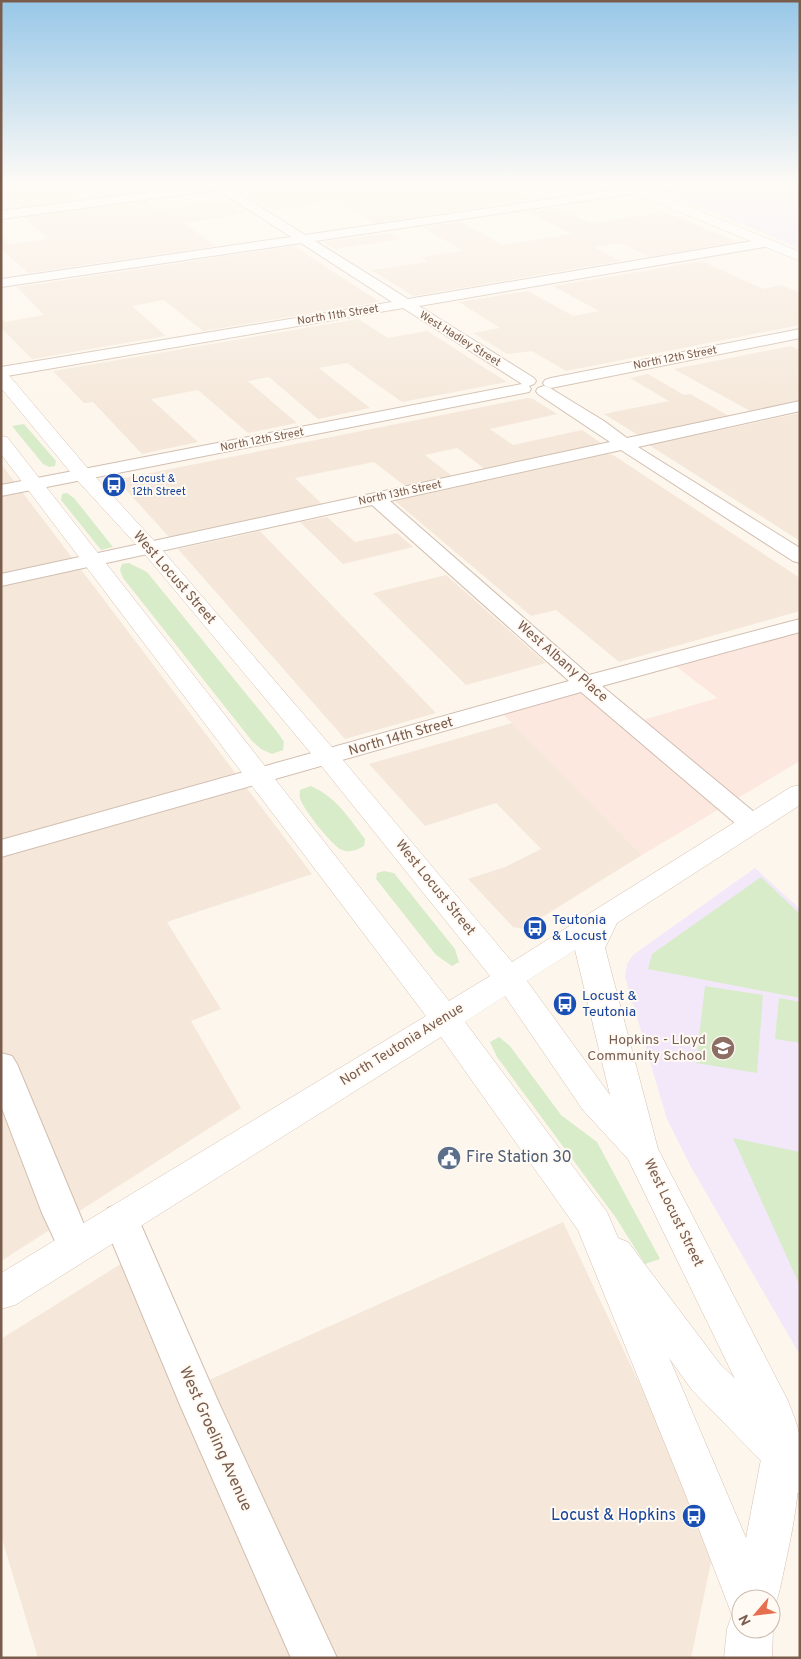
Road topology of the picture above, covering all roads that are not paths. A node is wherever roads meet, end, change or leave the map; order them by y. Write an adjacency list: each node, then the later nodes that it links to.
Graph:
1 (149, 261): 4 (street)
2 (337, 261): 5 (street, West Hadley Street)
3 (655, 261): 5 (street, North 11th Street)
4 (1, 282)
5 (404, 304): 7 (street, North 11th Street); 9 (street, West Hadley Street)
6 (800, 333): 10 (street, North 12th Street)
7 (1, 372)
8 (1, 377): 14 (main road, West Locust Street)
9 (526, 385): 10 (street); 14 (street, North 12th Street)
10 (548, 387): 13 (street)
11 (800, 406): 13 (street, North 13th Street)
12 (1, 441): 15 (main road)
13 (622, 444): 17 (street, North 13th Street); 19 (street)
14 (83, 475): 15 (street, North 12th Street); 18 (main road, West Locust Street)
15 (35, 484): 16 (street, North 12th Street); 20 (main road)
16 (1, 491)
17 (375, 498): 18 (street, North 13th Street); 23 (street, West Albany Place)
18 (150, 548): 20 (street, North 13th Street); 24 (main road, West Locust Street)
19 (800, 557)
20 (94, 560): 21 (street, North 13th Street); 25 (main road)
21 (1, 580)
22 (800, 625): 23 (street, North 14th Street)
23 (587, 685): 24 (street, North 14th Street); 27 (street, West Albany Place)
24 (328, 758): 25 (street, North 14th Street); 30 (main road, West Locust Street)
25 (261, 776): 28 (street, North 14th Street); 31 (main road)
26 (800, 793): 27 (main road, North Teutonia Avenue)
27 (751, 823): 29 (main road, North Teutonia Avenue)
28 (1, 849)
29 (604, 919): 30 (main road, North Teutonia Avenue); 33 (main road)
30 (509, 978): 31 (main road, North Teutonia Avenue); 33 (main road, West Locust Street)
31 (446, 1019): 34 (main road, North Teutonia Avenue); 35 (main road)
32 (1, 1064): 36 (street)
33 (642, 1151): 38 (main road, West Locust Street)
34 (120, 1218): 36 (main road, North Teutonia Avenue); 42 (street, West Groeling Avenue)
35 (594, 1223): 38 (main road); 39 (main road)
36 (75, 1246): 37 (main road, North Teutonia Avenue)
37 (1, 1293)
38 (792, 1464): 40 (main road)
39 (744, 1589)
40 (757, 1589)
41 (749, 1639): 43 (main road)
42 (314, 1658)
43 (748, 1658)

